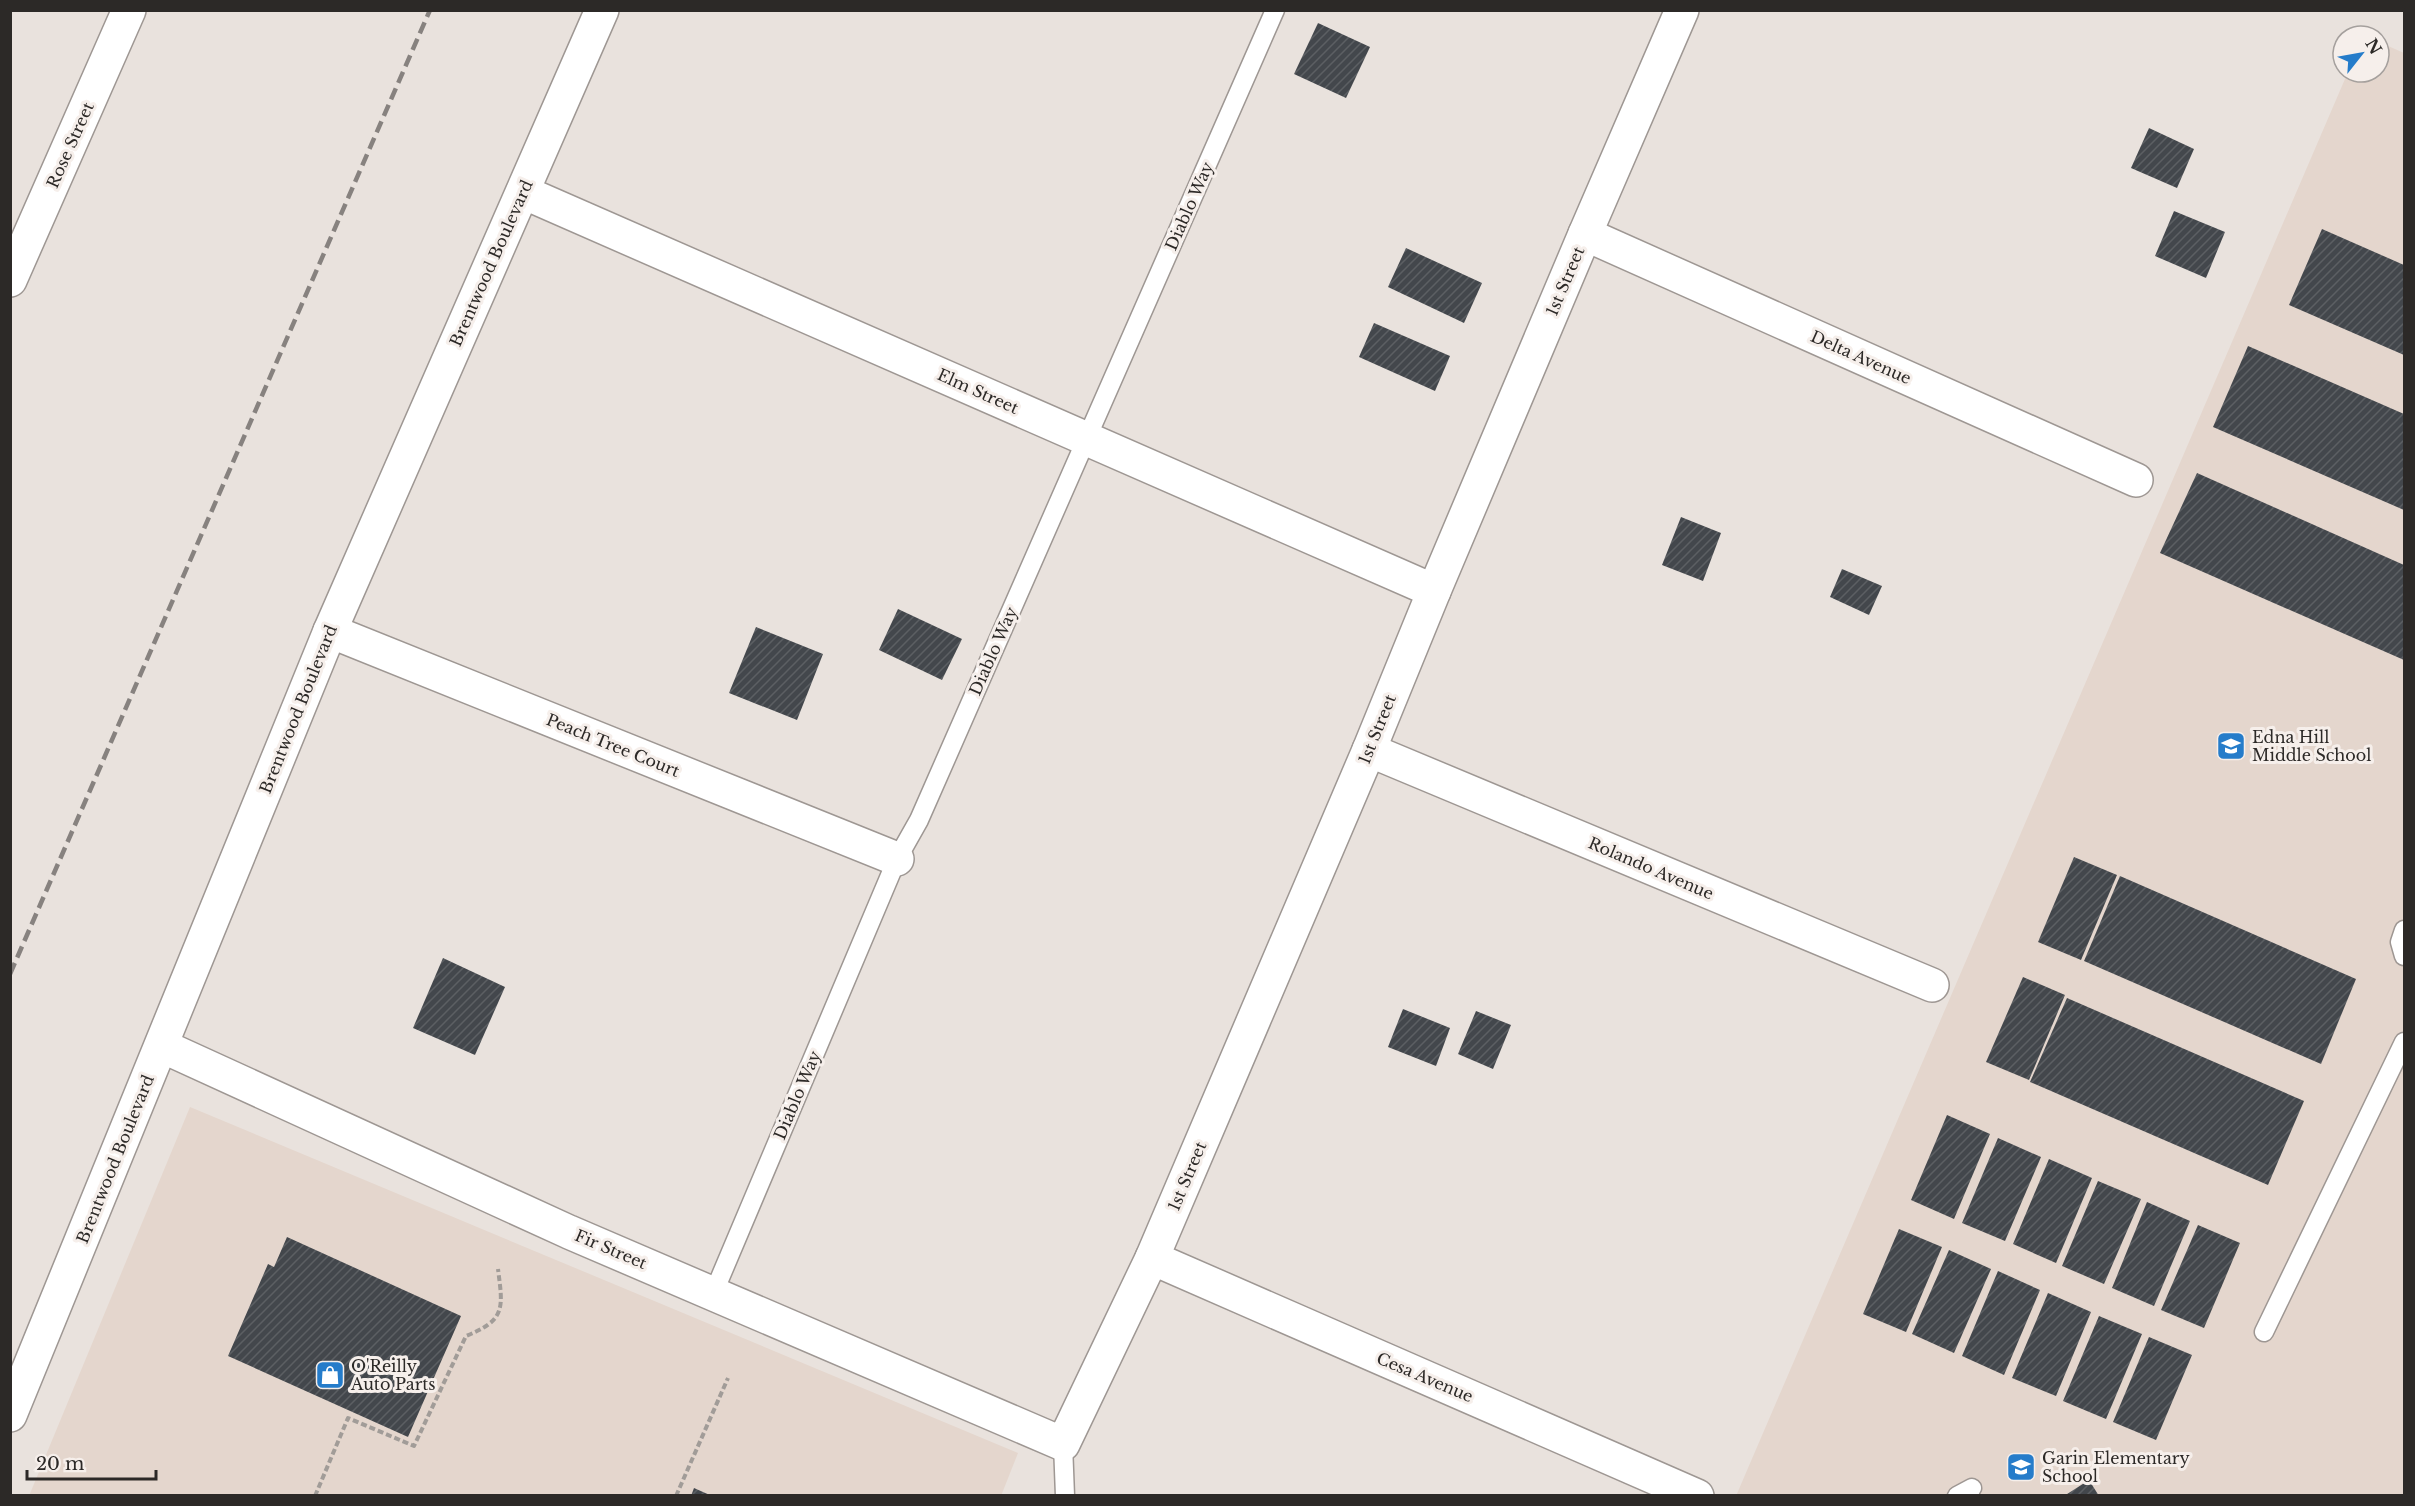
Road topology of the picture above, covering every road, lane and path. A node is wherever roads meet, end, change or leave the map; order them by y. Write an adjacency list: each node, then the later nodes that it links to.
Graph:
1 (129, 10): 7 (street, Rose Street)
2 (602, 10): 5 (street, Brentwood Boulevard)
3 (1275, 10): 8 (lane, Diablo Way)
4 (1683, 10): 6 (street, 1st Street)
5 (523, 192): 8 (street, Elm Street); 11 (street, Brentwood Boulevard)
6 (1585, 234): 9 (street, Delta Avenue); 10 (street, 1st Street)
7 (10, 280)
8 (1087, 438): 10 (street, Elm Street); 13 (lane, Diablo Way)
9 (2136, 480)
10 (1434, 591): 12 (street, 1st Street)
11 (330, 631): 13 (street, Peach Tree Court); 18 (street, Brentwood Boulevard)
12 (1369, 750): 16 (street, Rolando Avenue); 19 (street, 1st Street)
13 (897, 859): 21 (lane, Diablo Way)
14 (2404, 930): 15 (lane)
15 (2404, 956)
16 (1932, 985)
17 (2404, 1042): 22 (lane)
18 (162, 1046): 21 (street, Fir Street); 24 (street, Brentwood Boulevard)
19 (1152, 1258): 25 (street, 1st Street); 29 (street, Cesa Avenue)
20 (498, 1269): 26 (path)
21 (714, 1292): 25 (street, Fir Street)
22 (2264, 1332)
23 (728, 1378): 27 (path)
24 (10, 1415)
25 (1063, 1444): 28 (lane)
26 (315, 1496)
27 (676, 1496)
28 (1065, 1496)
29 (1697, 1496)

